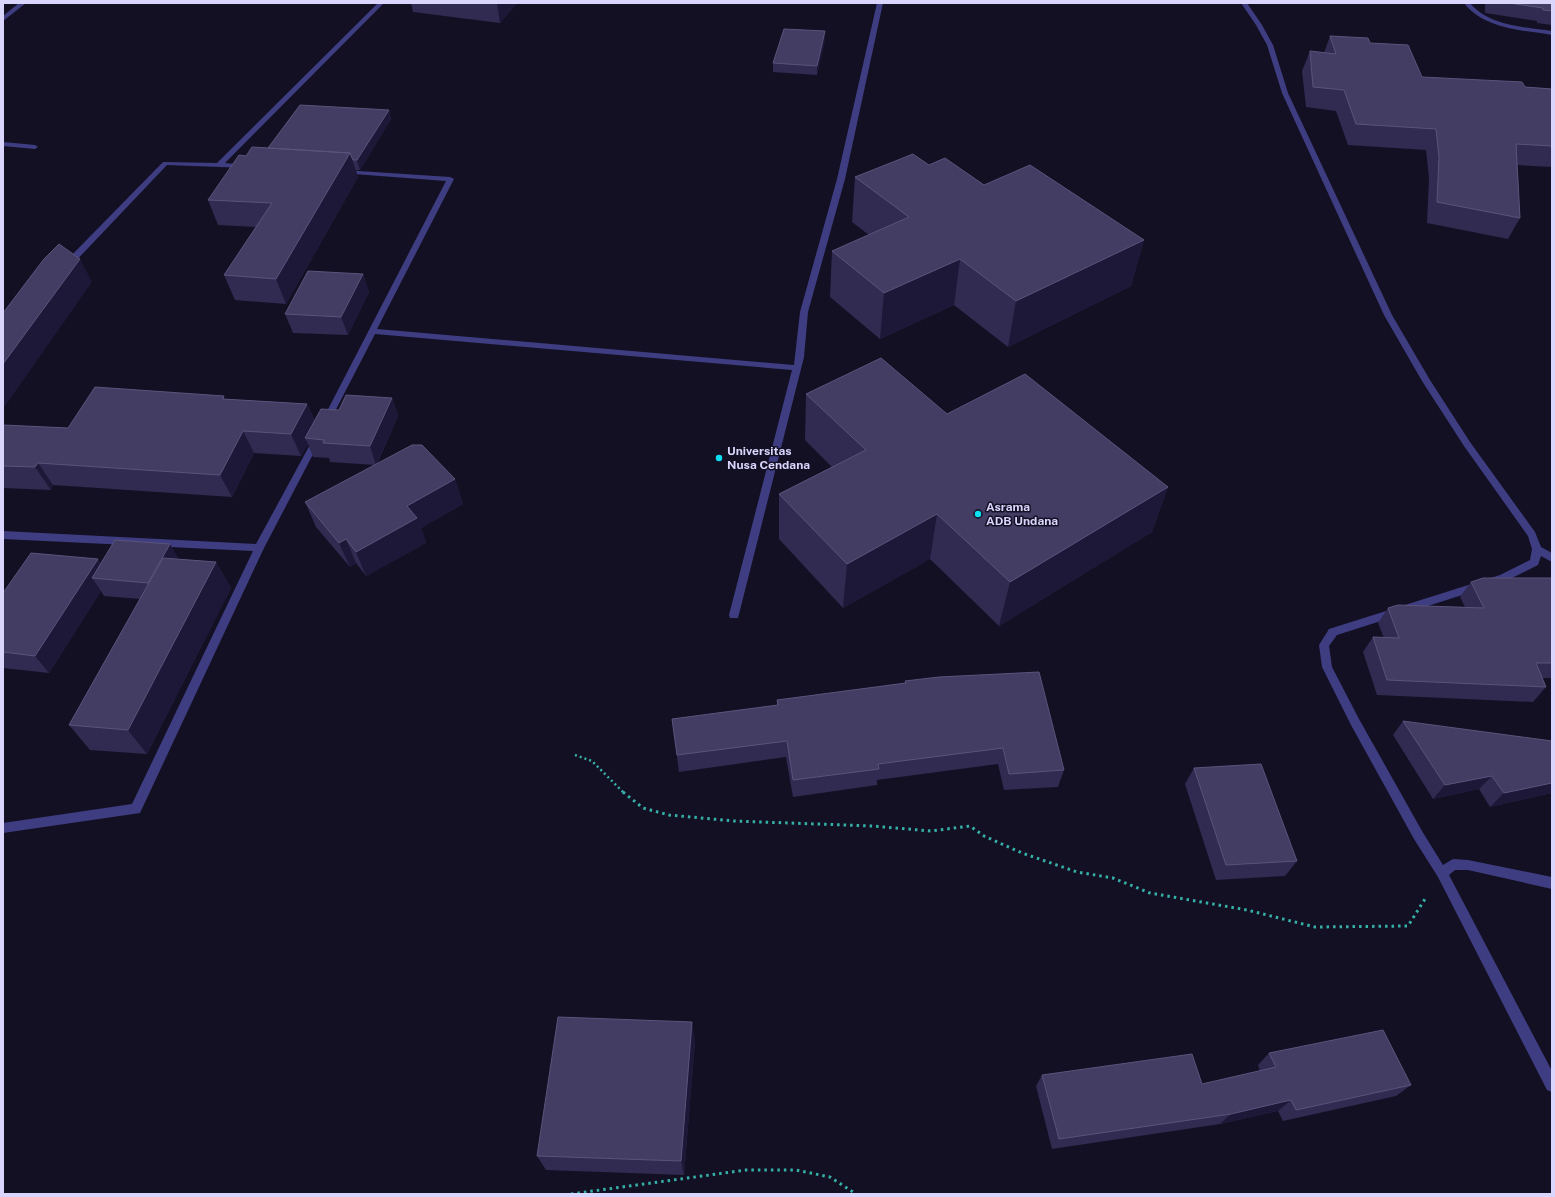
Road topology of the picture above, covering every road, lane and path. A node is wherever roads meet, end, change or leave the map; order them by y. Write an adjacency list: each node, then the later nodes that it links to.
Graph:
1 (23, 3): 6 (street)
2 (381, 3): 10 (street)
3 (880, 3): 15 (street)
4 (1244, 3): 18 (street)
5 (1467, 3): 7 (street)
6 (3, 19)
7 (1552, 33)
8 (3, 144): 9 (street)
9 (35, 147)
10 (219, 165): 11 (street); 13 (street)
11 (251, 167)
12 (331, 172): 14 (street)
13 (62, 269)
14 (373, 331): 15 (street); 17 (street)
15 (797, 368): 20 (street)
16 (3, 535): 17 (street)
17 (259, 548): 22 (street)
18 (1537, 549): 19 (street); 23 (street)
19 (1552, 558)
20 (734, 615)
21 (575, 755): 23 (path)
22 (3, 828)
23 (1442, 872): 24 (street); 25 (street)
24 (1552, 883)
25 (1548, 1071): 26 (street)
26 (1552, 1086)
27 (571, 1194): 28 (path)
28 (856, 1194)

